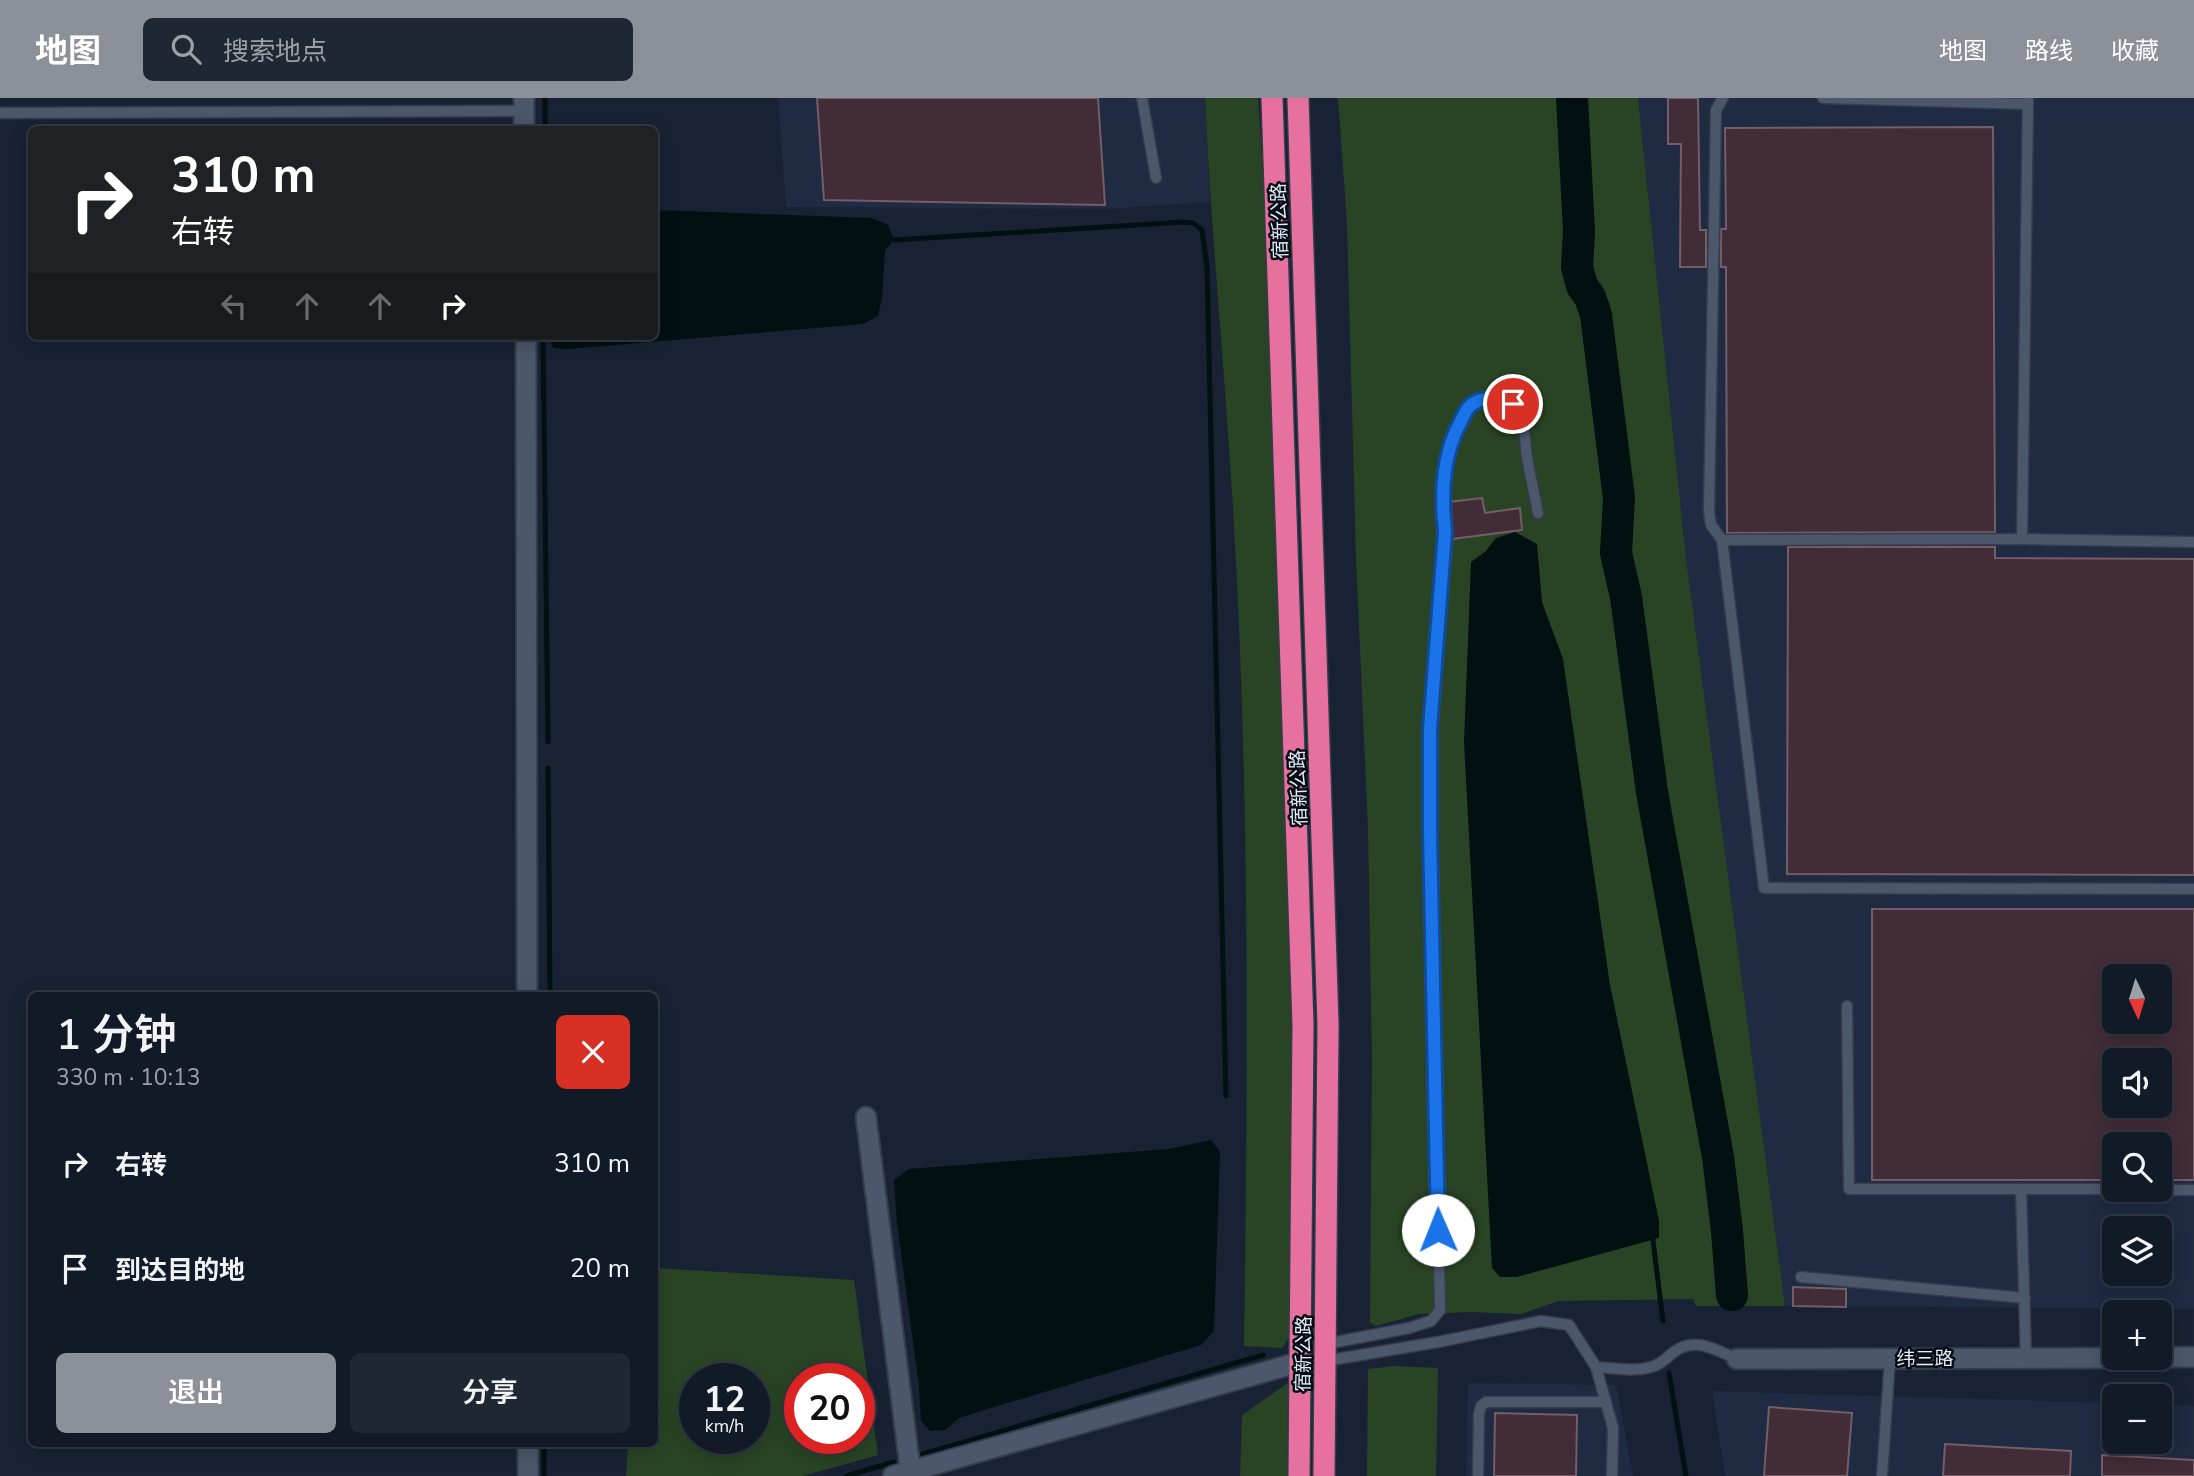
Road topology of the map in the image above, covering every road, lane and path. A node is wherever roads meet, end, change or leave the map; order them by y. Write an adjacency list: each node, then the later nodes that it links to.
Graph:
1 (1142, 98): 9 (lane)
2 (1272, 98): 32 (highway, 宿新公路)
3 (1298, 98): 25 (highway, 宿新公路)
4 (1723, 98): 13 (lane)
5 (1823, 98): 6 (lane)
6 (2028, 101): 12 (lane)
7 (0, 113): 8 (lane)
8 (524, 113)
9 (1156, 178)
10 (526, 340): 16 (street)
11 (1538, 513): 25 (lane)
12 (2022, 539): 13 (lane); 14 (lane)
13 (1722, 540): 15 (lane)
14 (2194, 542)
15 (2194, 889)
16 (527, 992)
17 (1847, 1006): 19 (lane)
18 (866, 1117): 36 (street)
19 (2021, 1189): 20 (lane); 24 (lane)
20 (2102, 1189)
21 (2172, 1189): 22 (lane)
22 (2194, 1189)
23 (1801, 1277): 24 (lane)
24 (2025, 1298): 29 (lane)
25 (1325, 1353): 33 (lane); 39 (highway, 宿新公路)
26 (2172, 1357): 27 (street)
27 (2194, 1357)
28 (1890, 1358): 29 (street, 纬三路); 31 (street, 纬三路); 42 (lane)
29 (2026, 1358): 30 (street, 纬三路)
30 (2102, 1358)
31 (1737, 1359): 33 (lane)
32 (1300, 1362): 36 (street); 38 (highway, 宿新公路)
33 (1596, 1367): 34 (lane)
34 (1606, 1402): 40 (lane); 41 (lane)
35 (527, 1447): 37 (street)
36 (905, 1474)
37 (528, 1476)
38 (1299, 1476)
39 (1324, 1476)
40 (1478, 1476)
41 (1612, 1476)
42 (1882, 1476)

